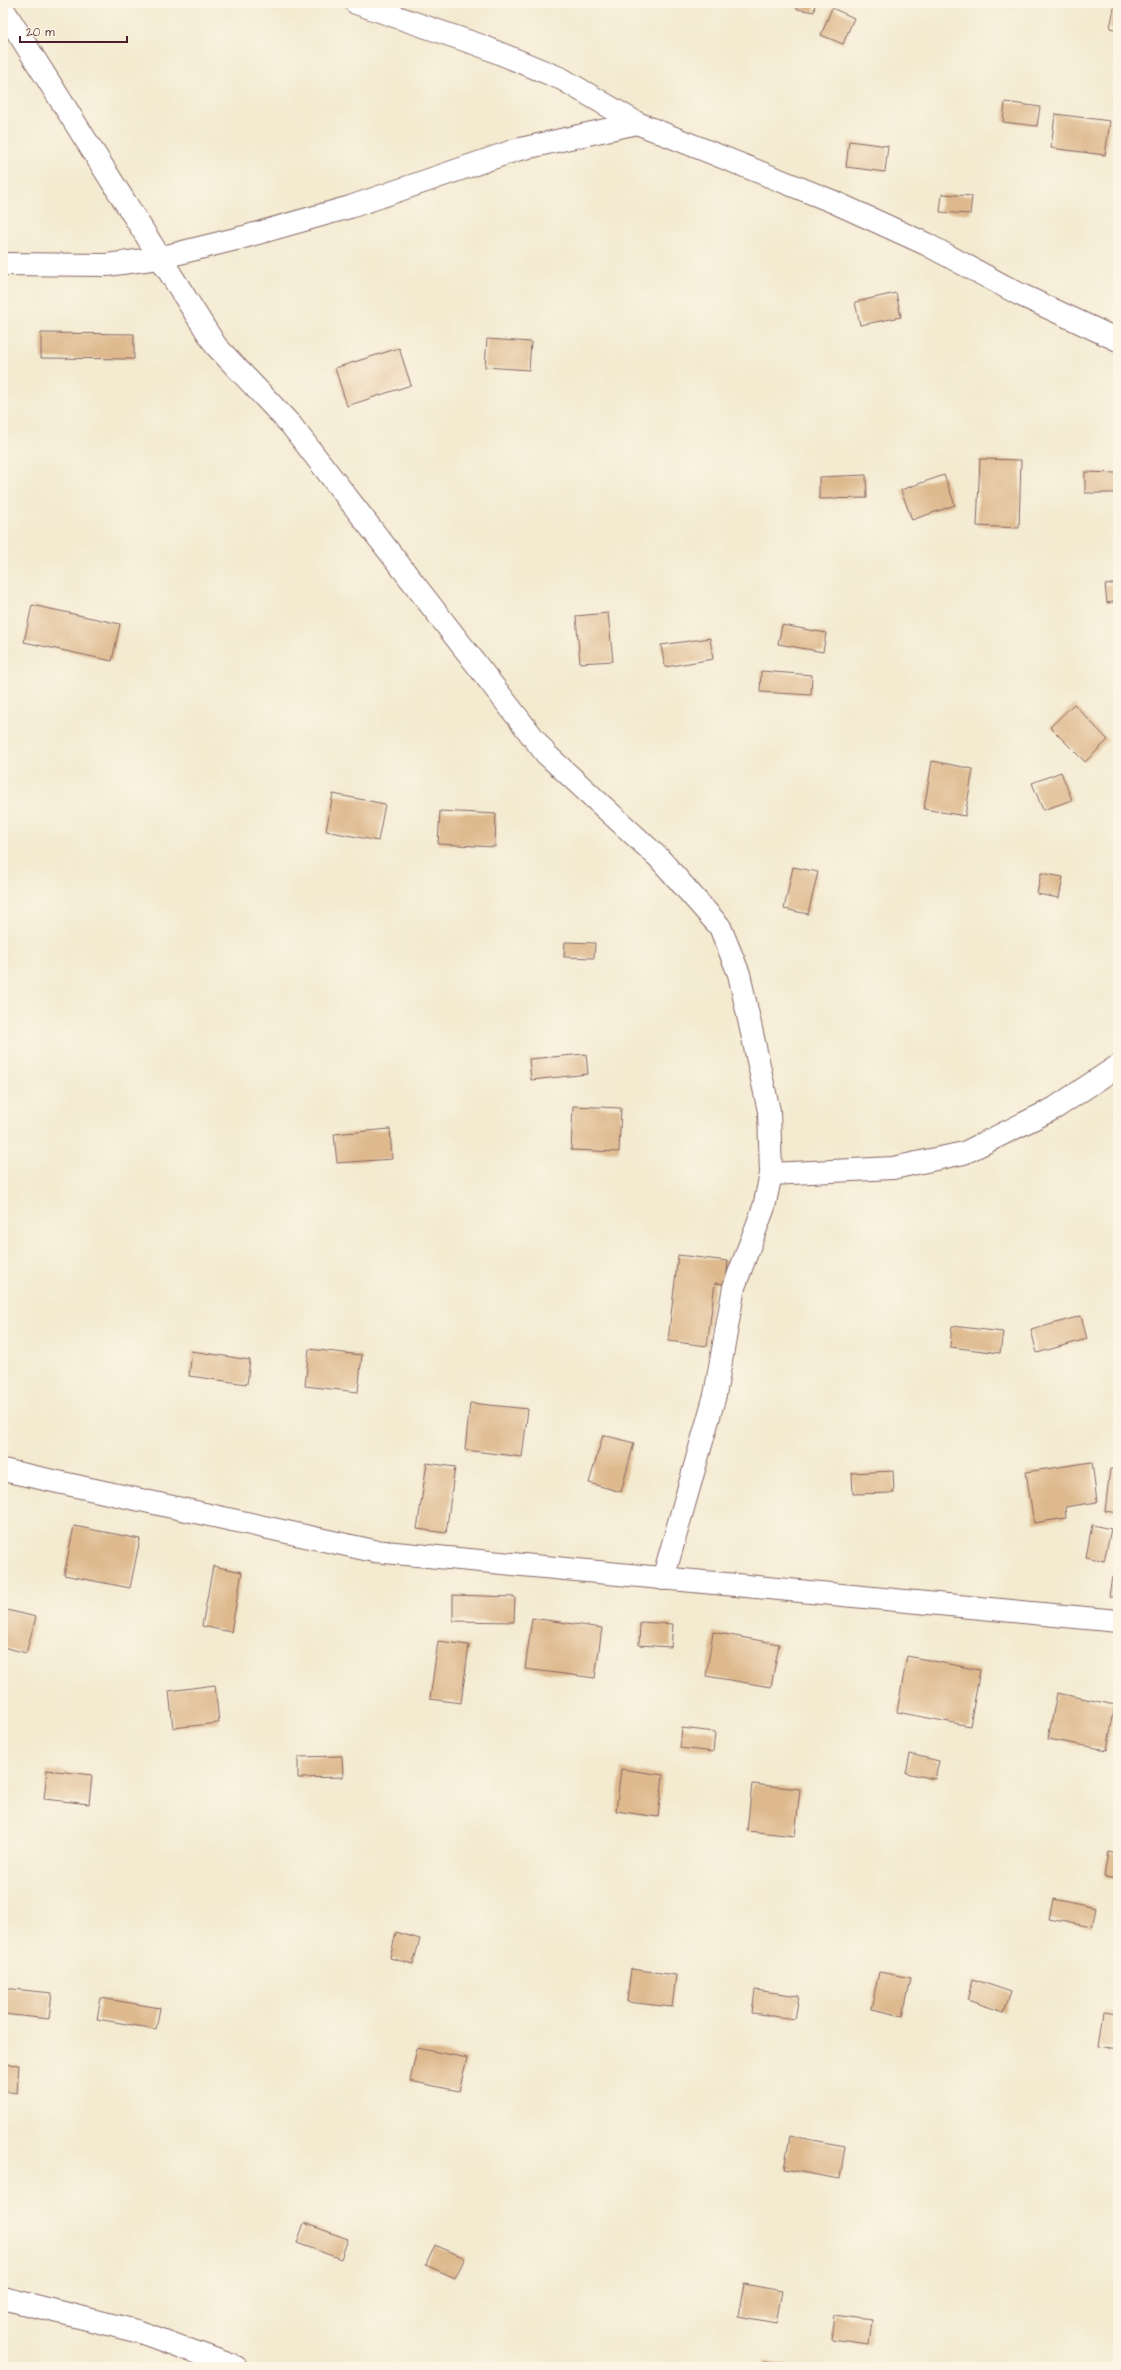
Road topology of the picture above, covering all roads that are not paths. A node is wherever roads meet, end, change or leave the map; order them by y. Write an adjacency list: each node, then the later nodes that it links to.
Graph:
1 (356, 3): 3 (street)
2 (3, 10): 4 (street)
3 (637, 123): 4 (street); 6 (street)
4 (159, 258): 5 (street); 8 (street)
5 (3, 264)
6 (1118, 340)
7 (1118, 1066): 8 (street)
8 (771, 1174): 10 (street)
9 (3, 1470): 10 (street)
10 (663, 1579): 11 (street)
11 (1118, 1621)
12 (3, 2298): 13 (street)
13 (236, 2367)

